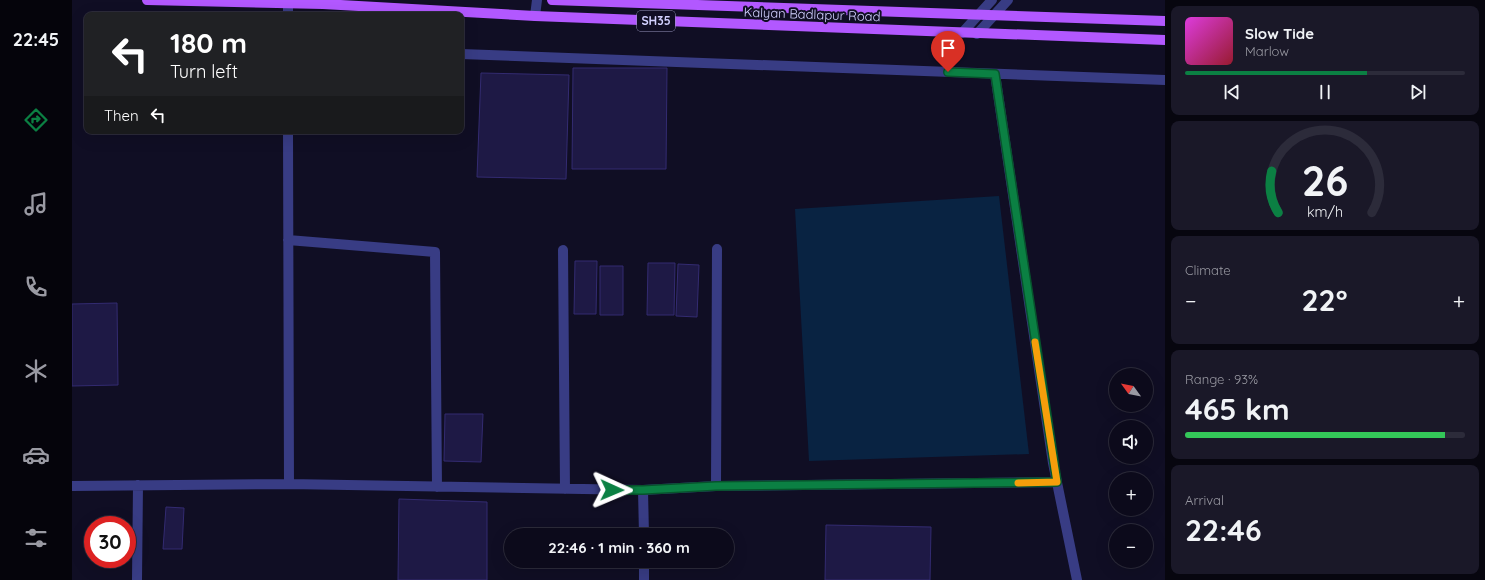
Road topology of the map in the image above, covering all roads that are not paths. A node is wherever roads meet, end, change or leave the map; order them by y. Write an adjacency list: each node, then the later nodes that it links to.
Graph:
1 (147, 0): 7 (main road, Kalyan Badlapur Road / SH35)
2 (537, 0): 11 (street)
3 (552, 0): 9 (main road, Kalyan Badlapur Road / SH35)
4 (992, 0): 9 (street)
5 (1008, 0): 10 (street)
6 (323, 2): 7 (main road, Kalyan Badlapur Road / SH35); 11 (main road, Kalyan Badlapur Road / SH35)
7 (288, 3): 8 (street)
8 (288, 12)
9 (979, 14): 10 (main road, Kalyan Badlapur Road / SH35); 13 (street)
10 (995, 15): 12 (main road, Kalyan Badlapur Road / SH35); 14 (street)
11 (535, 16): 13 (main road, Kalyan Badlapur Road / SH35)
12 (1165, 21)
13 (962, 33): 14 (main road, Kalyan Badlapur Road / SH35)
14 (977, 34): 15 (main road, Kalyan Badlapur Road / SH35)
15 (1165, 40)
16 (464, 54): 17 (street)
17 (995, 74): 18 (street); 23 (street)
18 (1165, 80)
19 (288, 134): 20 (street)
20 (288, 240): 24 (street); 28 (street)
21 (717, 249): 27 (street)
22 (563, 250): 29 (street)
23 (1057, 482): 27 (street); 35 (street)
24 (289, 484): 25 (street); 28 (street)
25 (138, 485): 26 (street); 33 (street)
26 (72, 486)
27 (716, 486): 30 (street)
28 (437, 487): 29 (street)
29 (564, 489): 30 (street)
30 (643, 490): 31 (street)
31 (644, 528)
32 (644, 568): 34 (street)
33 (137, 580)
34 (644, 580)
35 (1077, 580)

